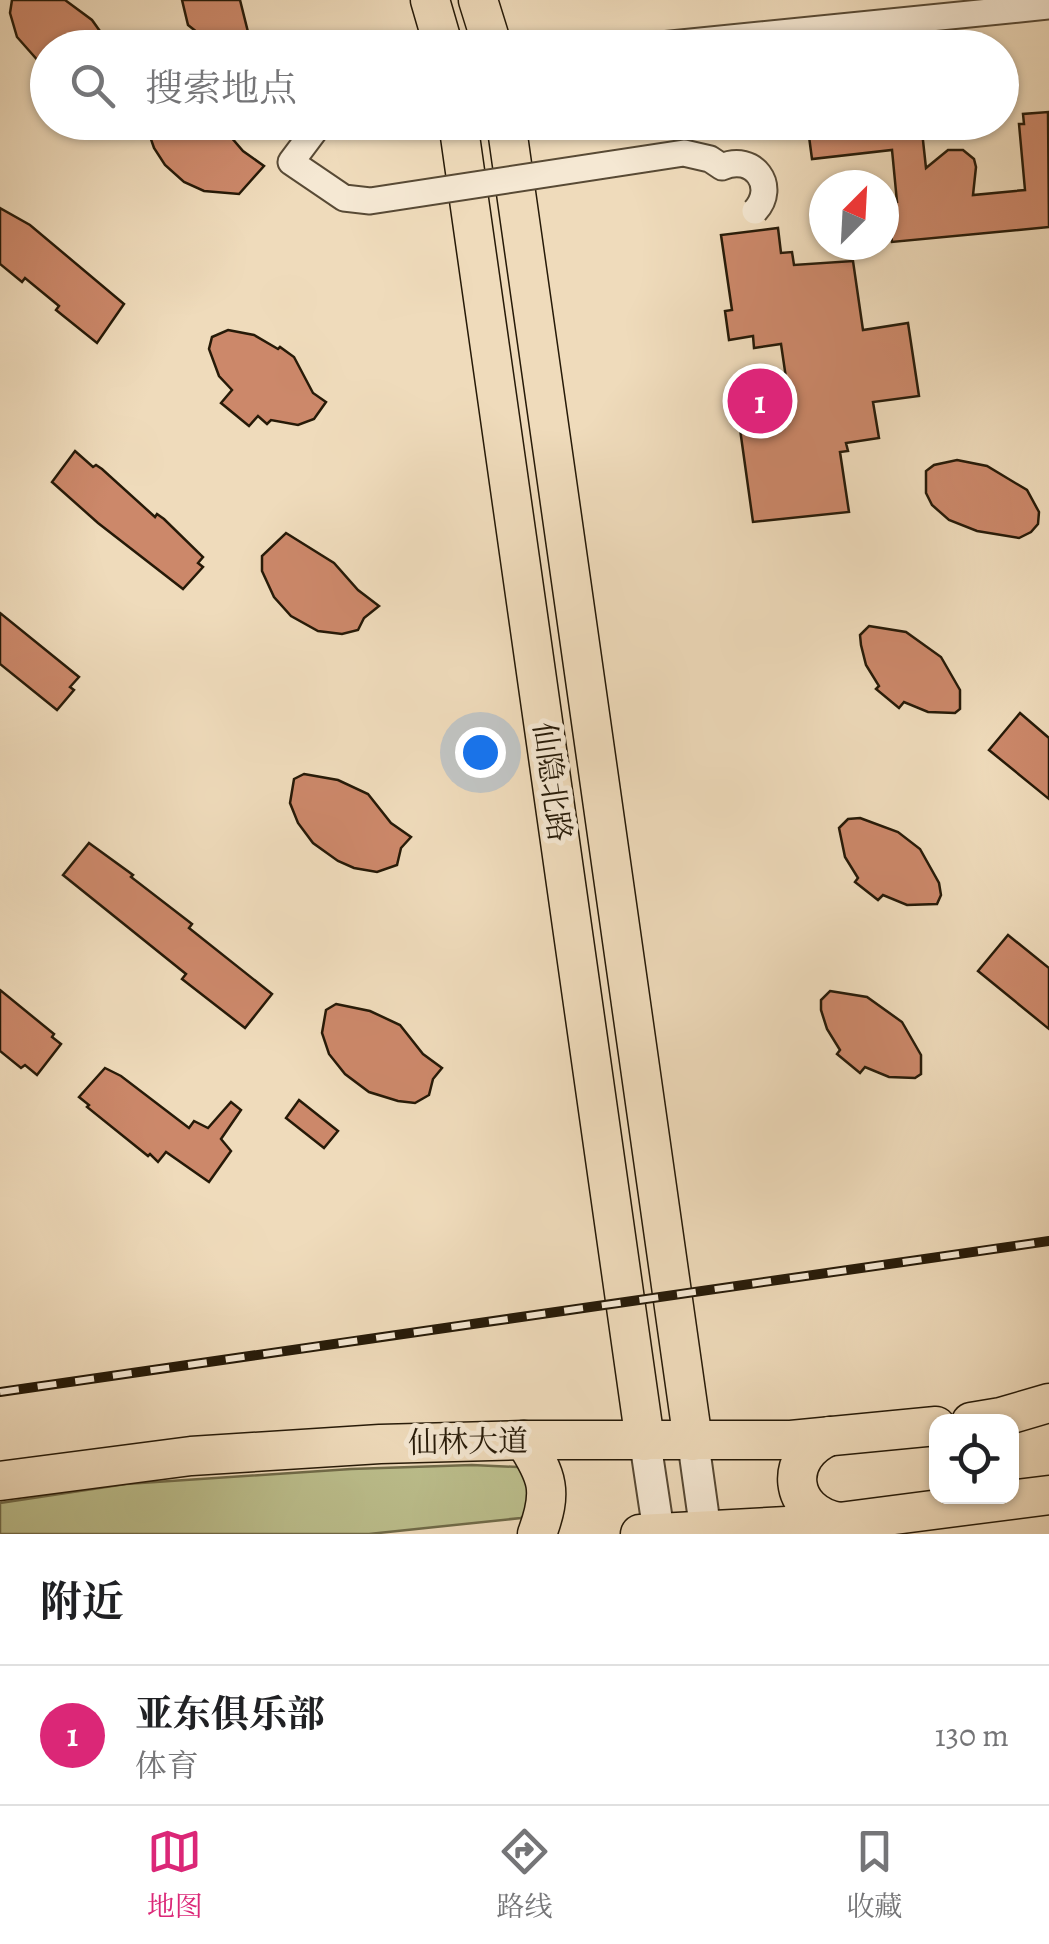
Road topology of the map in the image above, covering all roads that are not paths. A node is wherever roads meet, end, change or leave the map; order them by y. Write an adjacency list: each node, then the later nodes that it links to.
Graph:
1 (430, 0): 4 (main road)
2 (478, 0): 5 (main road)
3 (1049, 6): 6 (street)
4 (439, 30)
5 (487, 30)
6 (811, 30)
7 (308, 140): 10 (street, bridge)
8 (461, 140): 17 (main road, 仙隐北路)
9 (509, 140): 16 (main road, 仙隐北路)
10 (755, 211)
11 (1049, 1403): 12 (main road)
12 (1014, 1414)
13 (929, 1427): 14 (main road, 仙林大道)
14 (830, 1436): 16 (main road, 仙林大道); 20 (main road)
15 (524, 1440): 17 (main road, 仙林大道); 18 (main road, 仙林大道); 23 (main road)
16 (694, 1441): 17 (main road, 仙林大道); 21 (street)
17 (646, 1442): 22 (street)
18 (0, 1481)
19 (1049, 1494): 20 (main road)
20 (839, 1522): 21 (main road)
21 (706, 1532): 22 (main road)
22 (659, 1533): 24 (main road)
23 (537, 1534)
24 (640, 1534)

